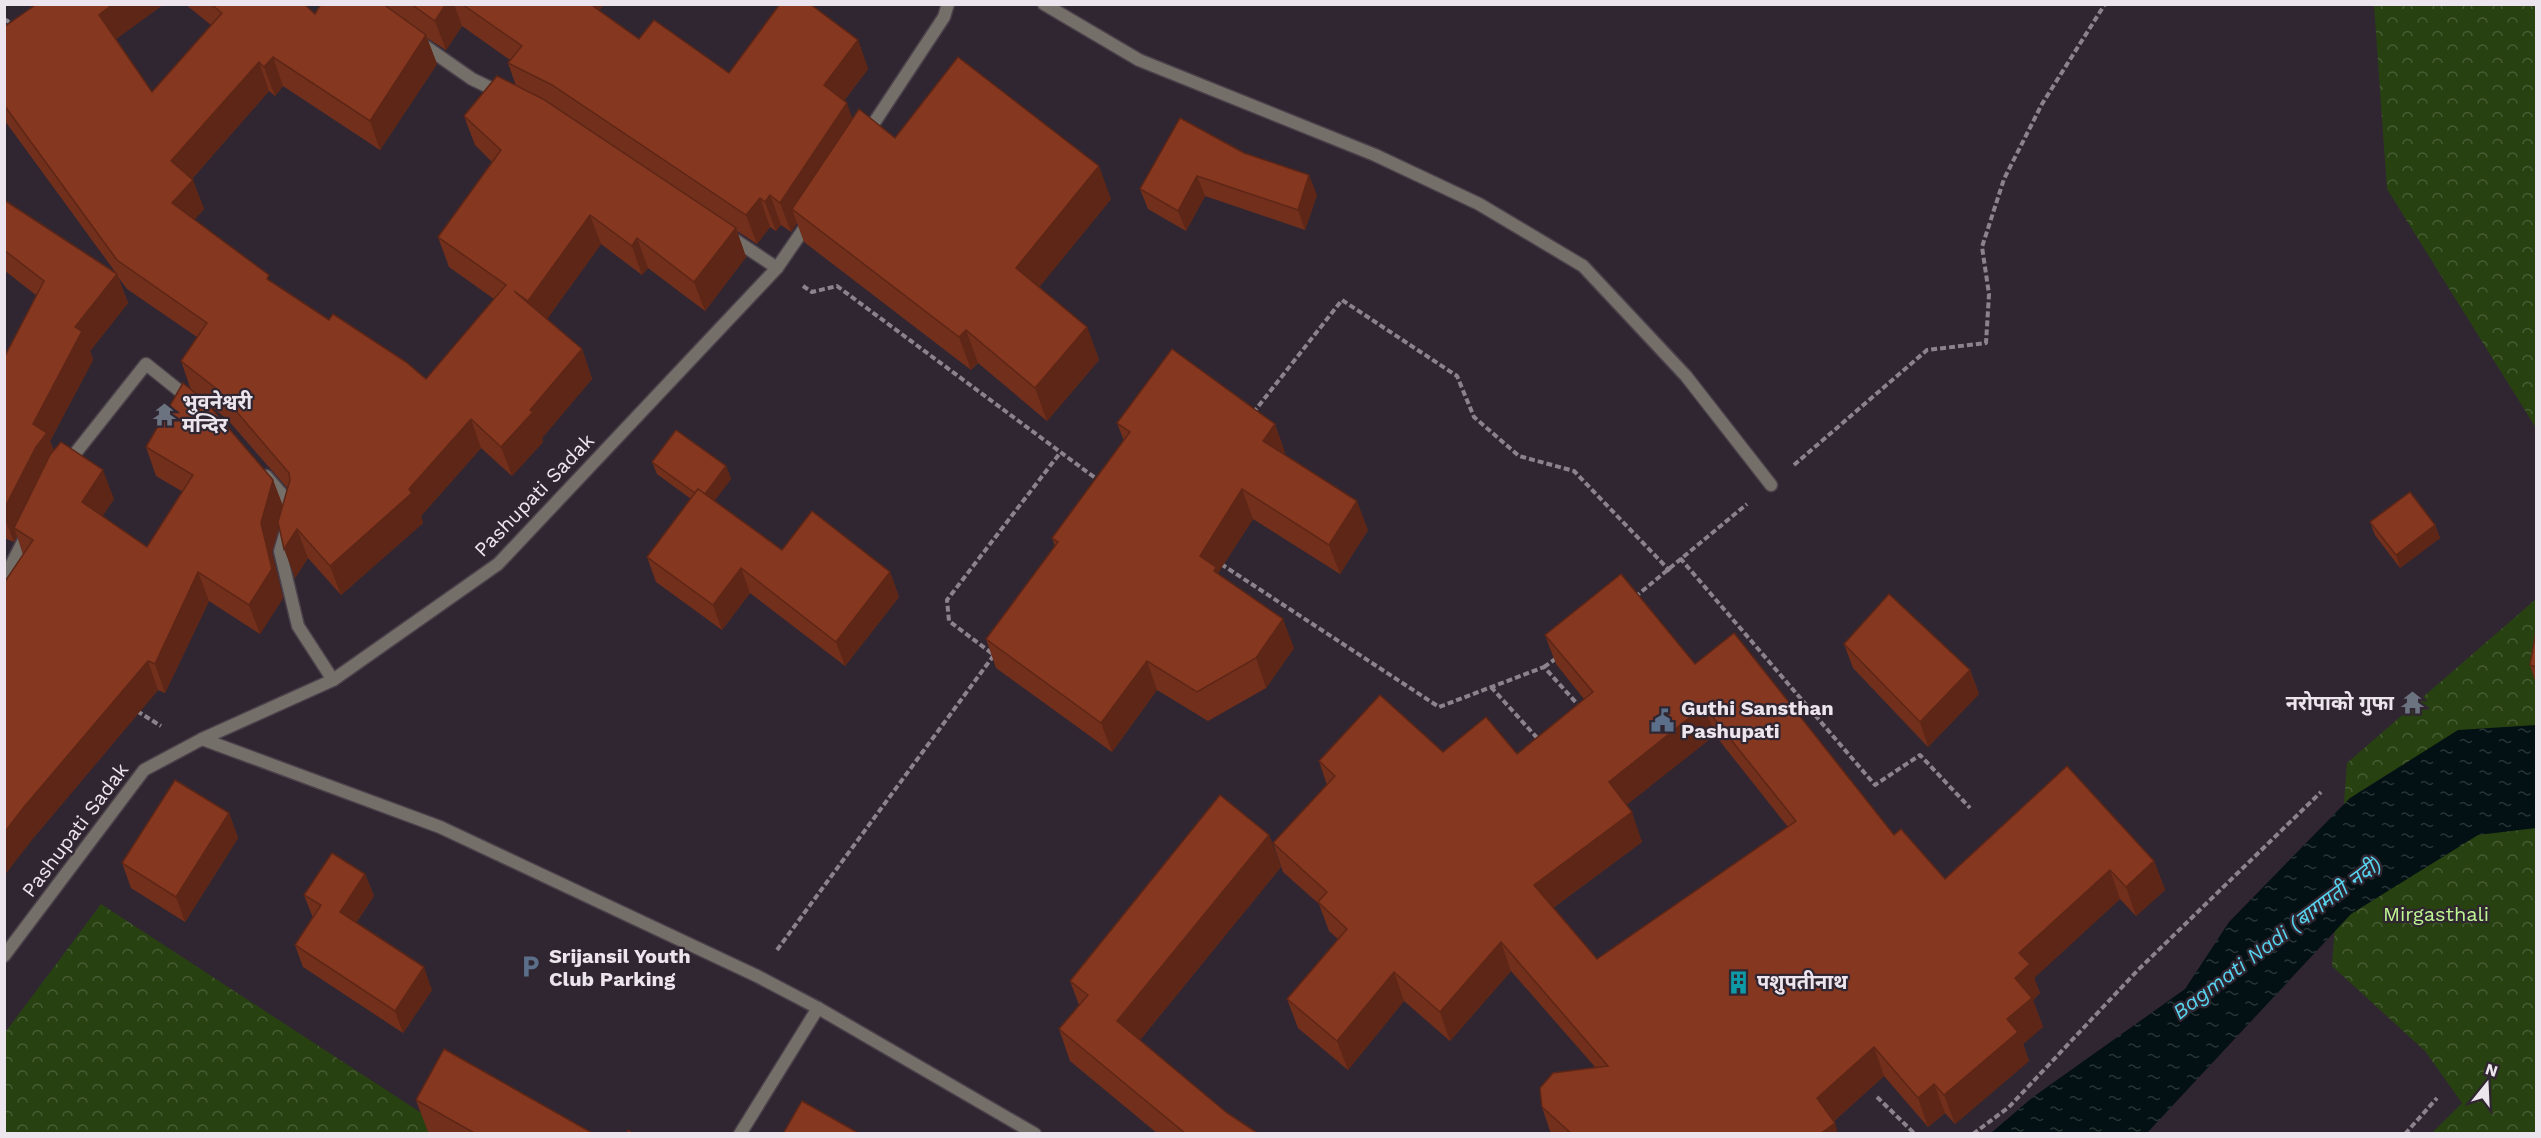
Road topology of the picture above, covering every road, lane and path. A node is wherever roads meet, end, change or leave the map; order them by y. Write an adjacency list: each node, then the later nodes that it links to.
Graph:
1 (948, 4): 8 (street)
2 (1044, 4): 17 (street)
3 (2105, 4): 17 (path)
4 (4, 19): 5 (path)
5 (19, 28)
6 (405, 32): 7 (street)
7 (515, 100)
8 (861, 143)
9 (816, 210): 11 (street, Pashupati Sadak)
10 (720, 230): 11 (street)
11 (777, 268): 14 (path); 27 (street, Pashupati Sadak)
12 (206, 411): 16 (street)
13 (1253, 414): 22 (path)
14 (1060, 453): 18 (path); 36 (path)
15 (259, 467): 27 (street)
16 (62, 471)
17 (1771, 485): 20 (path)
18 (1108, 487)
19 (34, 520): 23 (street)
20 (1680, 558): 22 (path); 34 (path)
21 (1216, 560): 28 (path)
22 (1670, 571): 24 (path)
23 (4, 579)
24 (1634, 598)
25 (1562, 653): 26 (path)
26 (1544, 667): 28 (path); 30 (path)
27 (333, 680): 31 (street, Pashupati Sadak)
28 (1491, 687): 32 (path)
29 (130, 708): 31 (path)
30 (1583, 711)
31 (202, 739): 35 (street, Pashupati Sadak); 36 (street)
32 (1545, 747)
33 (2321, 792): 43 (path)
34 (1970, 808)
35 (4, 956)
36 (757, 976): 37 (street)
37 (818, 1008): 40 (street); 41 (street)
38 (1877, 1097): 42 (path)
39 (2437, 1098): 44 (path)
40 (740, 1134)
41 (1035, 1134)
42 (1915, 1134)
43 (1973, 1134)
44 (2406, 1134)

